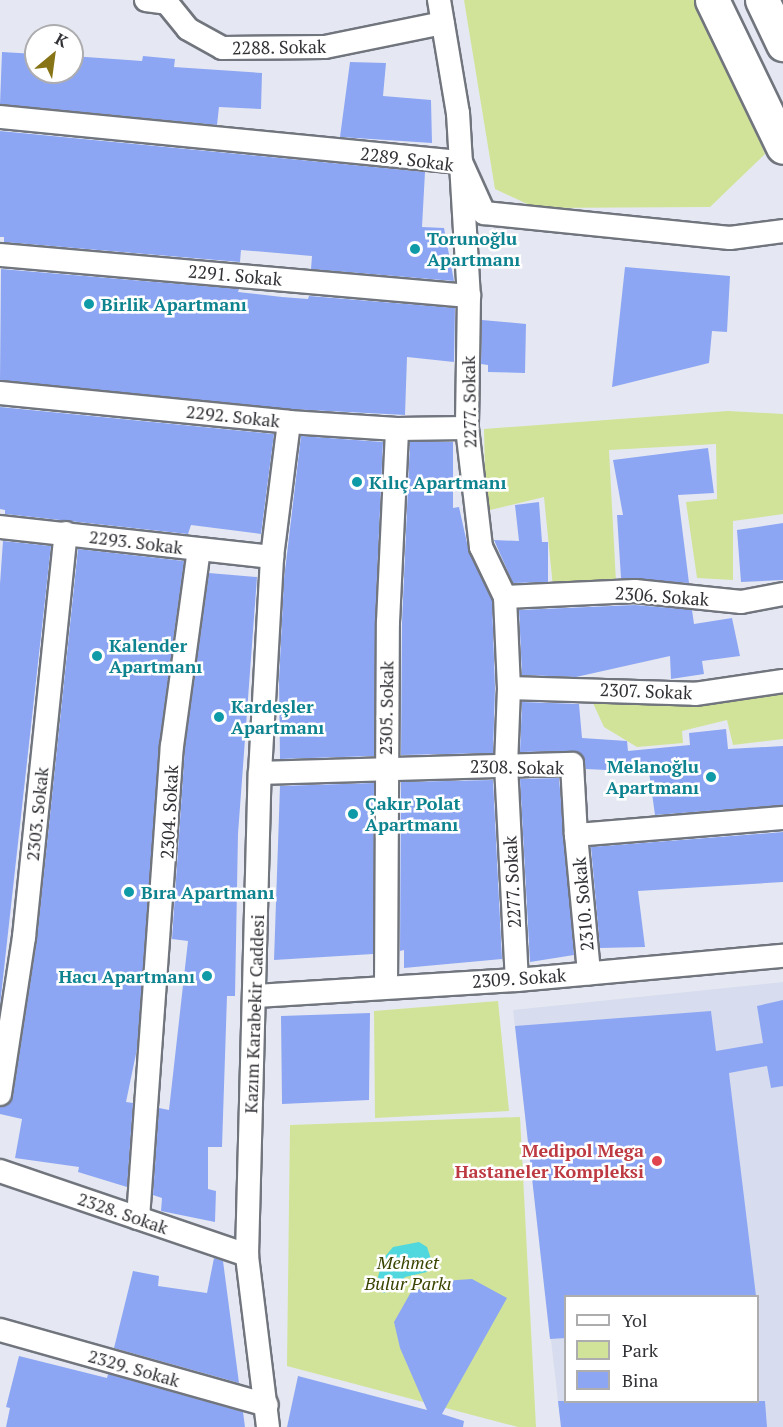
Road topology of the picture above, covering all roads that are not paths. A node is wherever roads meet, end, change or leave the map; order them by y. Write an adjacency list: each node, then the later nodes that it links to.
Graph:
1 (439, 0): 5 (street, 2277. Sokak)
2 (712, 0): 8 (main road)
3 (762, 0): 6 (main road)
4 (160, 1): 5 (street, 2288. Sokak)
5 (442, 23): 9 (street, 2277. Sokak)
6 (783, 44)
7 (0, 117): 9 (street, 2289. Sokak)
8 (783, 147)
9 (461, 162): 10 (street, 2289. Sokak); 12 (street, 2277. Sokak)
10 (783, 231)
11 (0, 255): 12 (street, 2291. Sokak)
12 (469, 296): 15 (street, 2277. Sokak)
13 (0, 393): 14 (street, 2292. Sokak)
14 (289, 422): 16 (street, 2292. Sokak); 20 (street, Kazım Karabekir Caddesi)
15 (467, 428): 16 (street, 2292. Sokak); 22 (street, 2277. Sokak)
16 (397, 429): 26 (street, 2305. Sokak)
17 (0, 527): 18 (street, 2293. Sokak)
18 (66, 533): 19 (street, 2293. Sokak); 35 (street, 2303. Sokak)
19 (199, 550): 20 (street, 2293. Sokak); 37 (street, 2304. Sokak)
20 (272, 557): 27 (street, Kazım Karabekir Caddesi)
21 (783, 594): 22 (street, 2306. Sokak)
22 (505, 597): 24 (street, 2277. Sokak)
23 (783, 681): 24 (street, 2307. Sokak)
24 (509, 688): 25 (street, 2277. Sokak)
25 (506, 765): 26 (street, 2308. Sokak); 29 (street, 2308. Sokak); 32 (street, 2277. Sokak)
26 (385, 767): 27 (street, 2308. Sokak); 33 (street, 2305. Sokak)
27 (260, 773): 34 (street, Kazım Karabekir Caddesi)
28 (783, 818): 29 (street)
29 (576, 835): 31 (street, 2310. Sokak)
30 (783, 956): 31 (street, 2309. Sokak)
31 (589, 973): 32 (street, 2309. Sokak)
32 (517, 980): 33 (street, 2309. Sokak)
33 (386, 986): 34 (street, 2309. Sokak)
34 (255, 996): 38 (street, Kazım Karabekir Caddesi)
35 (0, 1094)
36 (0, 1170): 37 (street, 2328. Sokak)
37 (138, 1218): 38 (street, 2328. Sokak)
38 (247, 1255): 40 (street, Kazım Karabekir Caddesi)
39 (0, 1330): 40 (street, 2329. Sokak)
40 (268, 1416)

